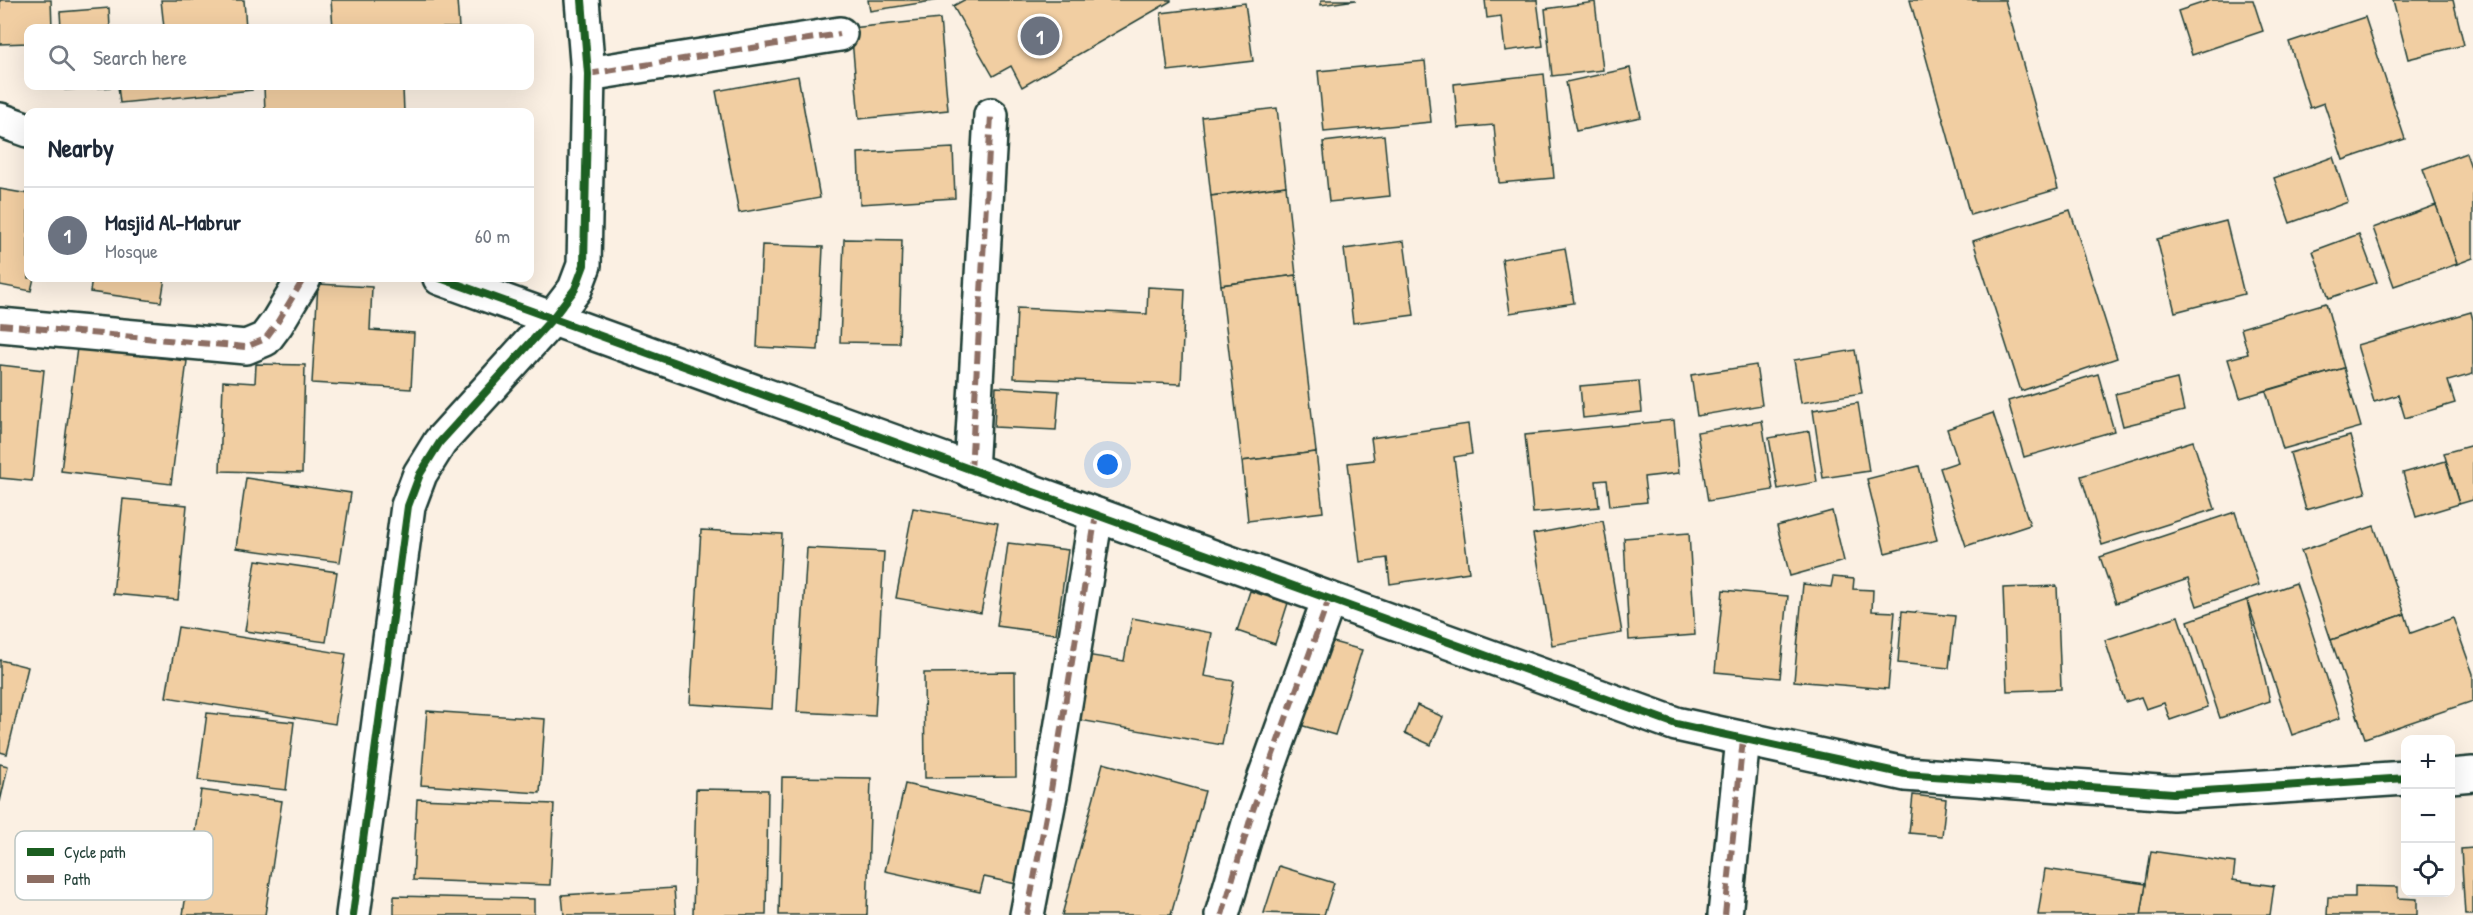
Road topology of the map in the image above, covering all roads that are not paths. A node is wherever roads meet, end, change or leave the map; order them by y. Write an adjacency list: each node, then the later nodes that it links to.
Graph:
1 (582, 0): 3 (street)
2 (840, 34): 3 (street)
3 (588, 74): 9 (street)
4 (991, 115): 11 (street)
5 (0, 120): 6 (street)
6 (24, 129)
7 (302, 282): 10 (street)
8 (451, 282): 9 (street)
9 (552, 319): 11 (street); 18 (street)
10 (0, 325)
11 (971, 471): 12 (street)
12 (1096, 515): 13 (street); 19 (street)
13 (1329, 599): 14 (street); 20 (street)
14 (1743, 739): 17 (street); 21 (street)
15 (2473, 774): 16 (street)
16 (2455, 776)
17 (2401, 778)
18 (352, 915)
19 (1027, 915)
20 (1222, 915)
21 (1725, 915)

